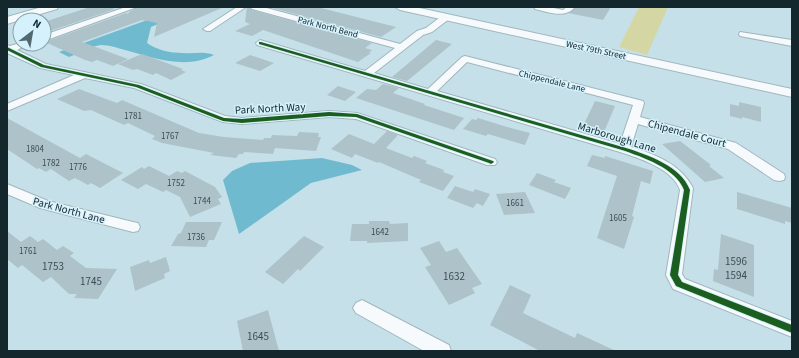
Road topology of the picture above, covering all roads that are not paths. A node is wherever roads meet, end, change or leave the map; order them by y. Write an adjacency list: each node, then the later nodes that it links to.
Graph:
1 (53, 7): 9 (main road)
2 (133, 7): 12 (street)
3 (242, 7): 10 (street)
4 (255, 7): 15 (street, Park North Bend)
5 (400, 7): 8 (main road, West 79th Street)
6 (539, 7): 7 (street)
7 (571, 7)
8 (441, 16): 15 (street); 20 (main road, West 79th Street)
9 (7, 22)
10 (207, 29)
11 (743, 34): 14 (street)
12 (52, 35)
13 (260, 43): 18 (street, Marborough Lane)
14 (792, 43)
15 (402, 47): 18 (street)
16 (8, 49): 17 (street, Park North Way)
17 (85, 74): 21 (street); 24 (street, Park North Way)
18 (367, 74): 19 (street, Marborough Lane)
19 (431, 92): 22 (street, Chippendale Lane); 23 (street, Marborough Lane)
20 (792, 93)
21 (7, 108)
22 (633, 119): 23 (street, Chippendale Lane); 25 (street, Chipendale Court)
23 (624, 149): 29 (street, Marborough Lane)
24 (490, 162)
25 (779, 177)
26 (7, 189): 27 (street, Park North Lane)
27 (133, 227)
28 (362, 308): 30 (street)
29 (792, 330)
30 (442, 351)

